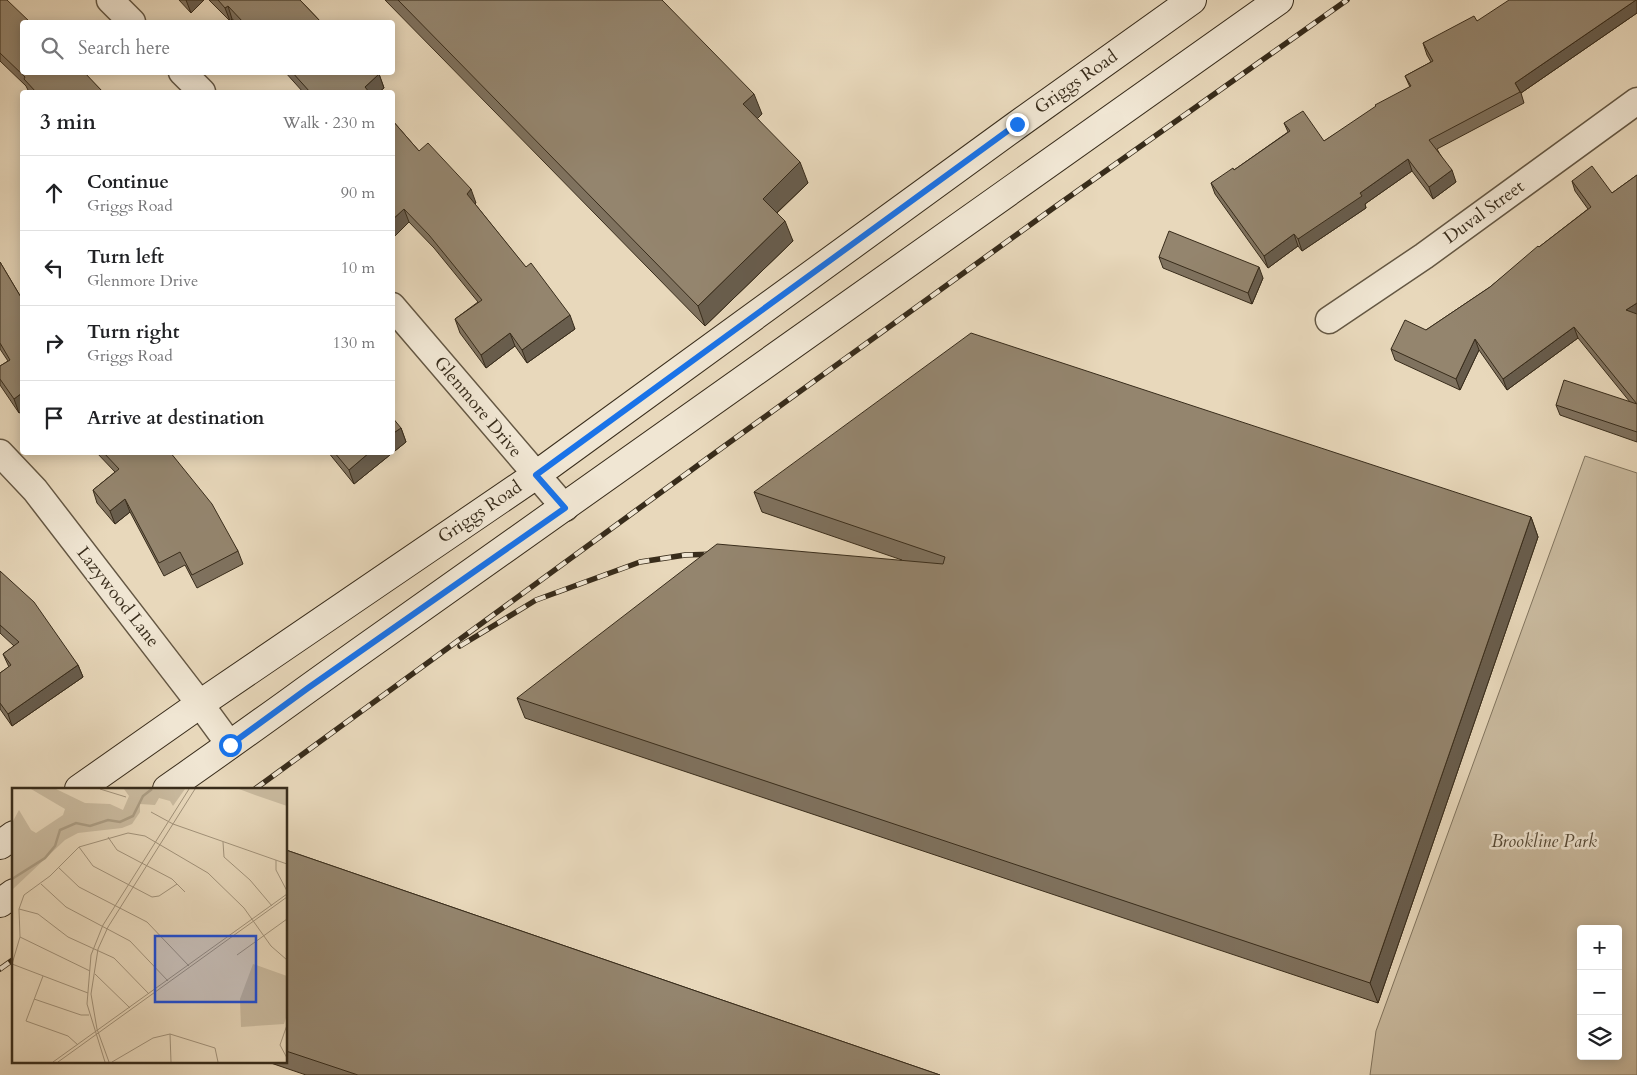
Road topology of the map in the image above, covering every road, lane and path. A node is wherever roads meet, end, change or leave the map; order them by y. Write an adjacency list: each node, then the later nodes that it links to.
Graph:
1 (110, 0): 4 (street)
2 (1192, 0): 11 (main road, Griggs Road)
3 (1279, 0): 12 (main road)
4 (130, 20)
5 (185, 75): 6 (street)
6 (200, 90)
7 (1637, 101): 9 (street, Duval Street)
8 (395, 310): 11 (street, Glenmore Drive)
9 (1329, 320)
10 (0, 453): 13 (street, Lazywood Lane)
11 (536, 475): 12 (street, Glenmore Drive); 13 (main road, Griggs Road)
12 (565, 508): 14 (main road)
13 (200, 704): 14 (street, Lazywood Lane); 15 (main road, Griggs Road)
14 (230, 745): 16 (main road)
15 (80, 788)
16 (168, 788)
17 (12, 836): 18 (main road)
18 (0, 845)
19 (12, 894): 20 (main road)
20 (0, 902)

